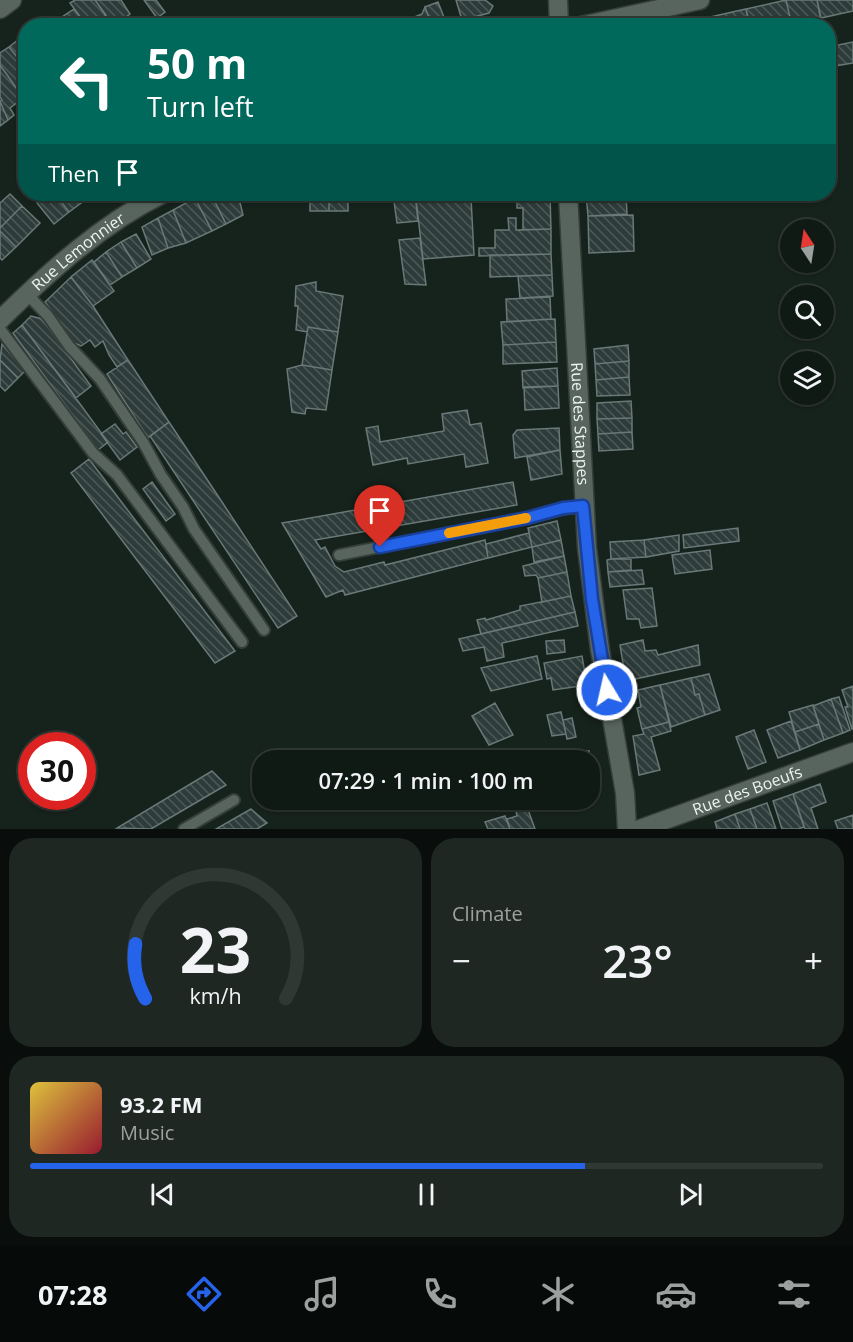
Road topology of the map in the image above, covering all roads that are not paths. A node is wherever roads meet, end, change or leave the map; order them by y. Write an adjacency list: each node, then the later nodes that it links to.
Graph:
1 (12, 0): 4 (street)
2 (558, 0): 5 (street)
3 (700, 0): 6 (street)
4 (0, 9)
5 (559, 18)
6 (618, 18)
7 (149, 201): 9 (street, Rue Lemonnier)
8 (568, 201): 12 (street, Rue des Stappes)
9 (27, 294): 10 (street, Rue Lemonnier); 14 (lane)
10 (0, 320)
11 (0, 329): 15 (lane)
12 (583, 506): 13 (lane); 19 (street, Rue des Stappes)
13 (339, 555)
14 (264, 630)
15 (242, 642)
16 (853, 752): 20 (street, Rue des Boeufs)
17 (234, 800): 18 (lane)
18 (184, 829)
19 (627, 829)
20 (640, 829)

